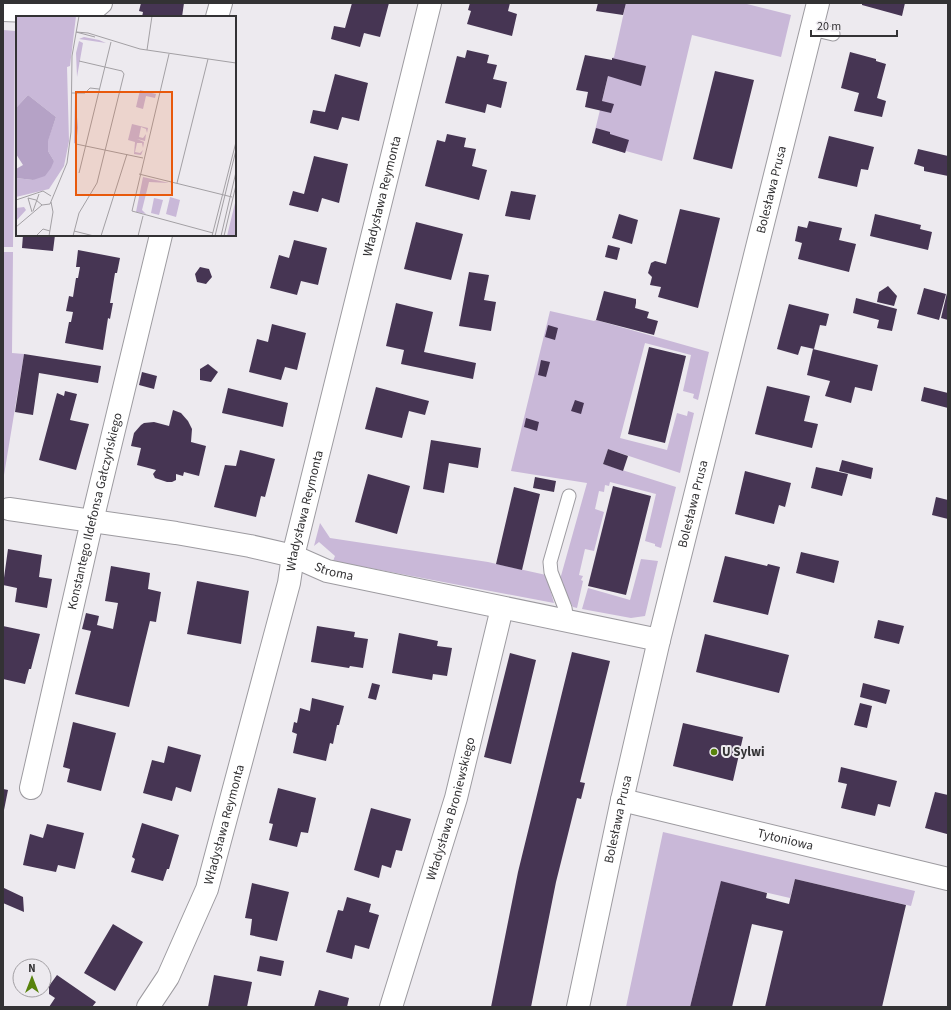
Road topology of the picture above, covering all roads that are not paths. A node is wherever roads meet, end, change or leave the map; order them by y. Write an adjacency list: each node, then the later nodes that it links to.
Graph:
1 (101, 3): 5 (street)
2 (220, 3): 6 (street)
3 (430, 3): 13 (street, Władysława Reymonta)
4 (818, 3): 7 (street, Bolesława Prusa)
5 (3, 10)
6 (217, 16)
7 (812, 29): 8 (lane); 16 (street, Bolesława Prusa)
8 (833, 34)
9 (161, 236): 12 (street, Konstantego Ildefonsa Gałczyńskiego)
10 (569, 496): 15 (lane)
11 (9, 510): 12 (street, Stroma)
12 (92, 521): 13 (street, Stroma); 17 (street, Konstantego Ildefonsa Gałczyńskiego)
13 (293, 556): 14 (street, Stroma); 20 (street, Władysława Reymonta)
14 (502, 608): 15 (street, Stroma); 21 (street, Władysława Broniewskiego)
15 (567, 622): 16 (street, Stroma)
16 (659, 640): 18 (street, Bolesława Prusa)
17 (31, 788)
18 (622, 800): 19 (street, Tytoniowa); 22 (street, Bolesława Prusa)
19 (948, 880)
20 (148, 1007)
21 (391, 1007)
22 (578, 1007)

